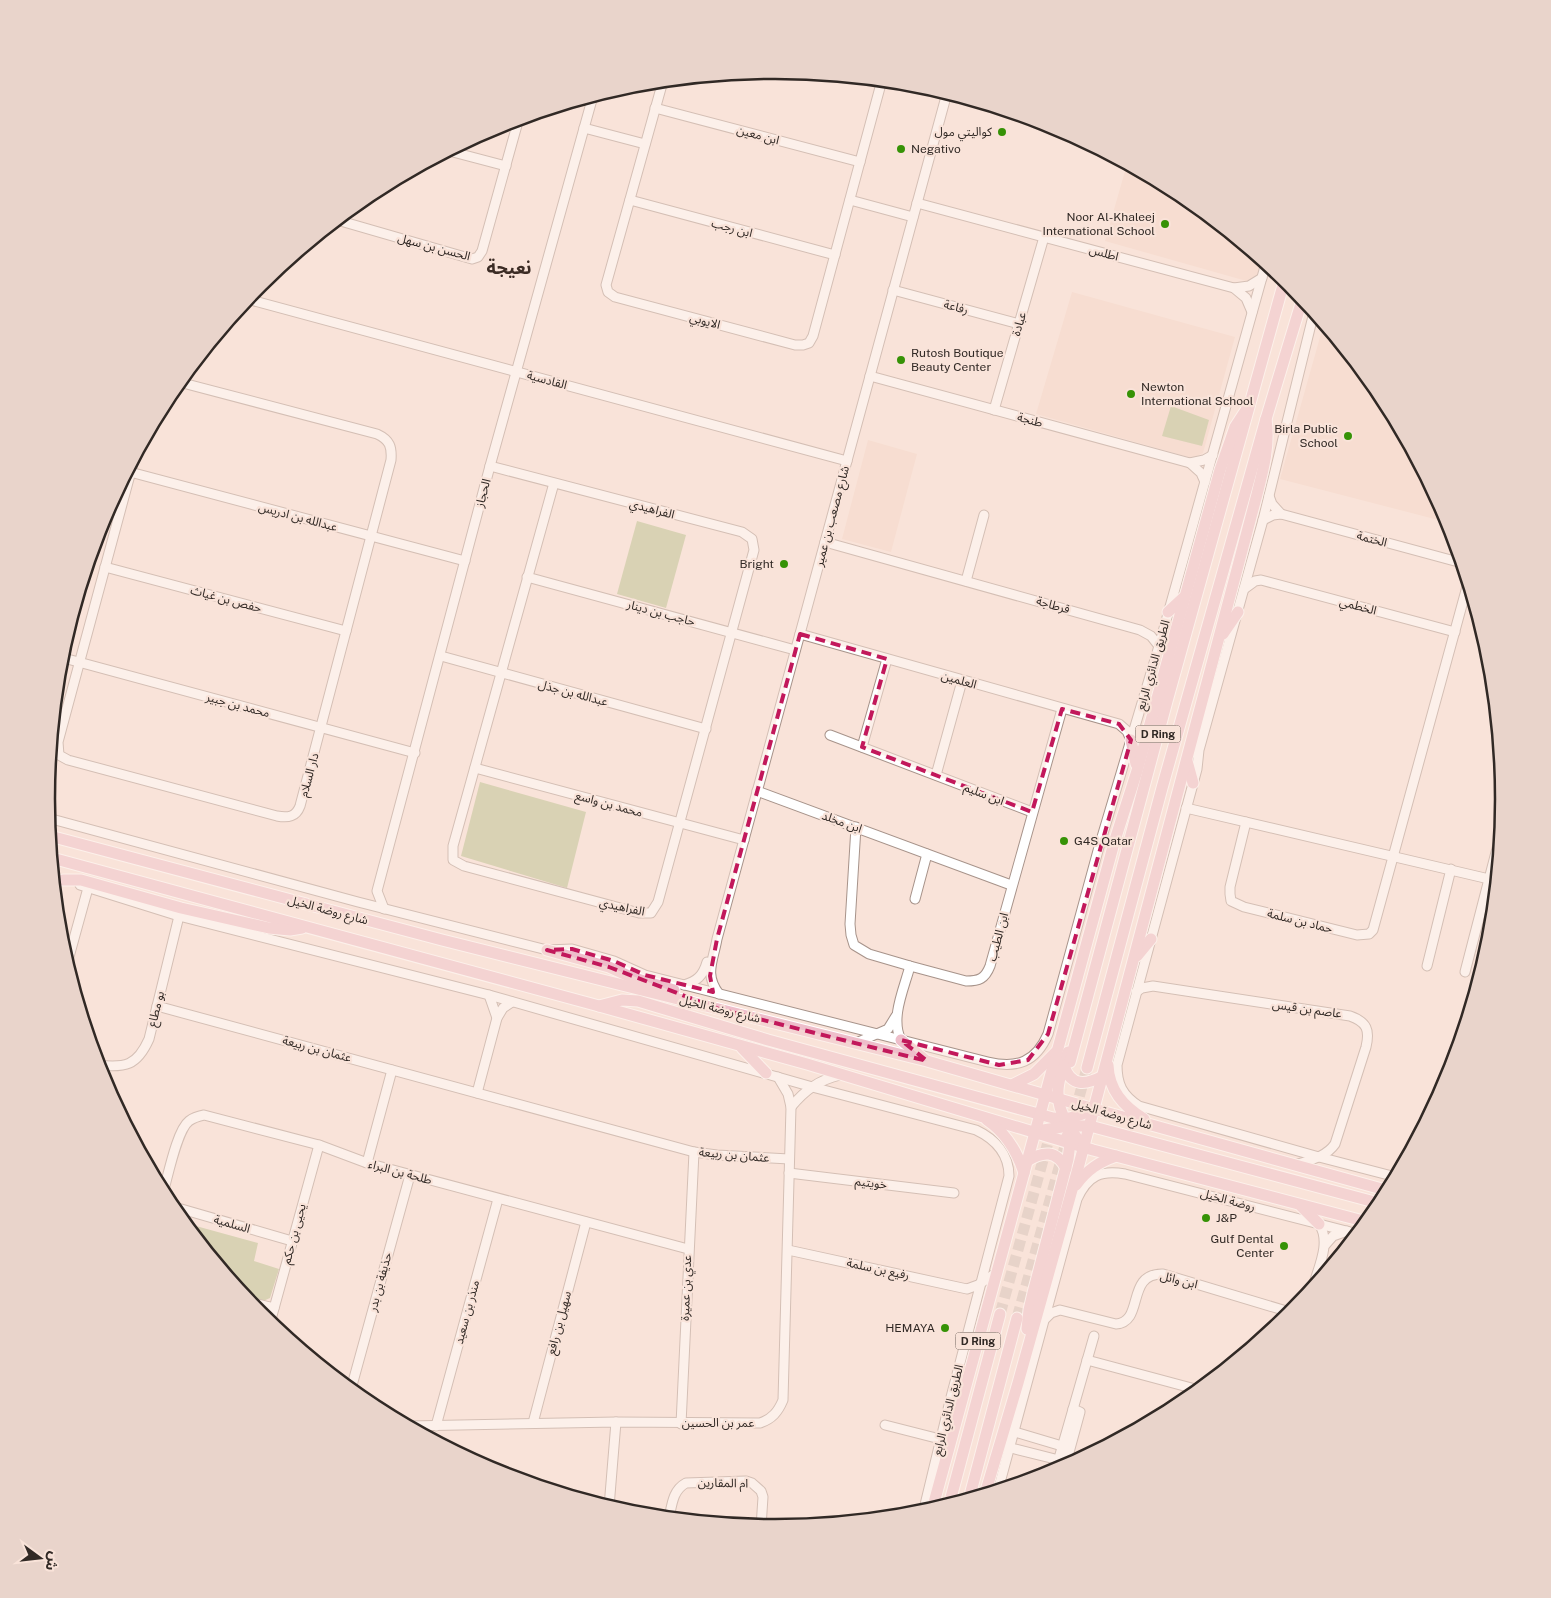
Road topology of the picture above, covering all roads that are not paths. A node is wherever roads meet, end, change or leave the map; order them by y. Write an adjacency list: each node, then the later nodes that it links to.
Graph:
1 (880, 87): 10 (street, الايوبي)
2 (661, 88): 5 (street, الايوبي)
3 (945, 99): 14 (street, شارع مصعب بن عمير)
4 (591, 102): 7 (street, الحجاز)
5 (655, 108): 8 (street, الايوبي); 10 (street, ابن معين)
6 (517, 127): 11 (street, الحسن بن سهل)
7 (584, 128): 8 (street); 29 (street, الحجاز)
8 (645, 144): 12 (street, الايوبي)
9 (457, 153): 11 (street)
10 (860, 162): 13 (street, الايوبي)
11 (506, 166): 16 (street, الحسن بن سهل)
12 (630, 200): 18 (street, ابن رجب); 18 (street, الايوبي)
13 (850, 200): 15 (street); 18 (street, الايوبي)
14 (917, 203): 15 (street, شارع مصعب بن عمير); 17 (street, اطلس)
15 (913, 217): 23 (street, شارع مصعب بن عمير)
16 (344, 222)
17 (1044, 237): 22 (street, اطلس); 28 (street, عبادة)
18 (835, 255)
19 (1264, 270): 20 (street, الطريق الدائري الرابع)
20 (1262, 278): 22 (street); 26 (street, الطريق الدائري الرابع)
21 (1282, 287): 32 (main road, الطريق الدائري الرابع / D Ring)
22 (1234, 288): 26 (street)
23 (894, 290): 28 (street, رفاعة); 30 (street, شارع مصعب بن عمير)
24 (256, 300): 29 (street, القادسية)
25 (1300, 306): 34 (main road, D Ring)
26 (1252, 312): 35 (street, الطريق الدائري الرابع)
27 (1312, 319): 43 (street)
28 (1019, 324): 33 (street, عبادة)
29 (516, 371): 36 (street, القادسية); 38 (street, الحجاز)
30 (870, 376): 33 (street, طنجة); 36 (street, شارع مصعب بن عمير)
31 (187, 384): 47 (street, دار السلام)
32 (1248, 406): 58 (main road); 145 (main road, الطريق الدائري الرابع / D Ring)
33 (994, 410): 37 (street, طنجة)
34 (1266, 419): 66 (main road, D Ring); 147 (main road, D Ring)
35 (1213, 455): 37 (street); 40 (street, الطريق الدائري الرابع)
36 (847, 461): 48 (street, شارع مصعب بن عمير)
37 (1190, 463): 40 (street)
38 (490, 466): 41 (street, الفراهيدي); 49 (street, الحجاز)
39 (133, 473): 47 (street, عبدالله بن ادريس)
40 (1205, 482): 60 (street, الطريق الدائري الرابع)
41 (554, 483): 53 (street, الفراهيدي); 64 (street, الفراهيدي)
42 (126, 486): 52 (street, دار السلام)
43 (1269, 496): 44 (street); 46 (street)
44 (1281, 514): 46 (street); 50 (street, الختمة)
45 (984, 516): 55 (street)
46 (1263, 520): 51 (street)
47 (371, 537): 49 (street, عبدالله بن ادريس); 62 (street, دار السلام)
48 (825, 542): 55 (street, قرطاجة); 65 (street, شارع مصعب بن عمير)
49 (465, 561): 69 (street, الحجاز)
50 (1456, 561)
51 (1251, 563): 54 (street); 56 (street)
52 (105, 567): 62 (street, حفص بن غياث); 72 (street, دار السلام)
53 (527, 577): 64 (street, حاجب بن دينار); 73 (street, الفراهيدي)
54 (1261, 580): 56 (street); 63 (street, الخطمي)
55 (966, 581): 61 (street, قرطاجة)
56 (1244, 589): 59 (street)
57 (1465, 593): 63 (street, حماد بن سلمة)
58 (1185, 594): 60 (main road); 88 (main road)
59 (1238, 612): 66 (main road); 90 (street)
60 (1167, 616): 61 (street); 67 (street, الطريق الدائري الرابع)
61 (1140, 630): 67 (street, قرطاجة)
62 (346, 631): 78 (street, دار السلام)
63 (1455, 632): 101 (street, حماد بن سلمة)
64 (733, 633): 68 (street, حاجب بن دينار); 79 (street, الفراهيدي)
65 (800, 634): 68 (street, شارع مصعب بن عمير); 71 (street, العلمين)
66 (1218, 642): 86 (main road, D Ring)
67 (1159, 646): 76 (street, الطريق الدائري الرابع)
68 (795, 650): 91 (street, شارع مصعب بن عمير)
69 (441, 656): 73 (street, عبدالله بن جذل); 84 (street, الحجاز)
70 (69, 659): 72 (street, محمد بن جبير)
71 (887, 659): 74 (street, العلمين); 83 (street)
72 (79, 662): 78 (street, محمد بن جبير); 82 (street, دار السلام)
73 (501, 673): 79 (street, عبدالله بن جذل); 87 (street, الفراهيدي)
74 (962, 681): 75 (street, العلمين); 89 (street)
75 (1062, 709): 77 (street, العلمين); 93 (street, ابن الطيب)
76 (1138, 716): 77 (street); 81 (street, الطريق الدائري الرابع)
77 (1119, 724): 81 (street)
78 (321, 727): 84 (street, محمد بن جبير); 85 (street, دار السلام)
79 (706, 729): 96 (street, الفراهيدي)
80 (830, 735): 83 (street, ابن سليم)
81 (1131, 740): 88 (main road); 143 (street, الطريق الدائري الرابع)
82 (58, 743)
83 (862, 747): 89 (street, ابن سليم)
84 (415, 753): 111 (street, الحجاز)
85 (57, 755)
86 (1187, 760): 90 (main road); 121 (main road, D Ring)
87 (475, 768): 96 (street, محمد بن واسع); 96 (street, الفراهيدي)
88 (1137, 771): 108 (main road, D Ring)
89 (936, 775): 93 (street, ابن سليم)
90 (1193, 783): 92 (street)
91 (757, 791): 97 (street, ابن مخلد); 99 (street, شارع مصعب بن عمير)
92 (1186, 808): 95 (street); 118 (street)
93 (1032, 812): 109 (street, ابن الطيب)
94 (56, 820): 113 (street, شارع روضة الخيل)
95 (1246, 822): 101 (street); 101 (street, حماد بن سلمة)
96 (681, 823): 99 (street, محمد بن واسع)
97 (856, 827): 100 (street, ابن مخلد); 122 (street, ابن الطيب)
98 (57, 838): 134 (main road, شارع روضة الخيل)
99 (744, 840): 117 (street, شارع مصعب بن عمير)
100 (926, 854): 109 (street, ابن مخلد); 112 (street)
101 (1394, 857): 104 (street)
102 (58, 860): 116 (main road, شارع روضة الخيل)
103 (1492, 867): 106 (street)
104 (1451, 869): 106 (street); 123 (street)
105 (60, 879): 116 (main road)
106 (1489, 879): 125 (street)
107 (60, 880): 110 (street)
108 (1104, 881): 141 (main road, D Ring); 145 (main road)
109 (1012, 885): 122 (street, ابن الطيب)
110 (88, 888): 115 (street); 119 (street)
111 (377, 891): 113 (street); 114 (street)
112 (915, 900)
113 (358, 902): 114 (street, شارع روضة الخيل)
114 (384, 909): 120 (street, شارع روضة الخيل)
115 (180, 916): 130 (street); 132 (street, بو مطاع)
116 (307, 927): 133 (main road, شارع روضة الخيل)
117 (717, 939): 126 (street, شارع مصعب بن عمير); 129 (street, شارع مصعب بن عمير)
118 (1151, 940): 121 (main road); 124 (street)
119 (71, 949)
120 (547, 950): 126 (street, شارع روضة الخيل); 134 (main road)
121 (1133, 961): 142 (main road, D Ring)
122 (910, 966): 135 (street)
123 (1427, 966)
124 (1141, 972): 127 (street); 128 (street)
125 (1465, 972)
126 (683, 985): 129 (street, شارع روضة الخيل)
127 (1154, 986): 128 (street, عاصم بن قيس); 167 (street, عاصم بن قيس)
128 (1136, 992): 172 (street)
129 (719, 994): 137 (street, شارع روضة الخيل)
130 (489, 995): 131 (street); 136 (street)
131 (512, 1002): 136 (street); 149 (street)
132 (157, 1006): 146 (street, بو مطاع); 148 (street, عثمان بن ربيعة)
133 (599, 1006): 140 (main road, شارع روضة الخيل); 160 (main road)
134 (720, 1009): 139 (main road, شارع روضة الخيل)
135 (898, 1012): 137 (street); 138 (street)
136 (497, 1018): 155 (street)
137 (877, 1034): 138 (street, شارع روضة الخيل); 139 (street)
138 (901, 1040): 143 (street, شارع روضة الخيل); 144 (main road)
139 (856, 1043): 144 (main road, شارع روضة الخيل)
140 (740, 1046): 149 (main road); 150 (main road, شارع روضة الخيل)
141 (1059, 1049): 153 (main road); 156 (main road, D Ring)
142 (1109, 1050): 151 (main road, D Ring); 164 (main road)
143 (1028, 1060)
144 (927, 1061): 153 (main road, شارع روضة الخيل)
145 (1067, 1064): 151 (main road); 157 (main road)
146 (107, 1067)
147 (1087, 1068)
148 (392, 1070): 155 (street, عثمان بن ربيعة); 176 (street)
149 (766, 1073): 152 (street)
150 (840, 1075): 154 (street); 161 (main road, شارع روضة الخيل)
151 (1103, 1076): 159 (main road, D Ring)
152 (778, 1077): 154 (street); 158 (street, عمر بن الحسين)
153 (1012, 1085): 156 (main road, شارع روضة الخيل)
154 (812, 1087): 158 (street); 202 (street, الطريق الدائري الرابع)
155 (477, 1093): 170 (street, عثمان بن ربيعة)
156 (1046, 1094): 157 (main road, شارع روضة الخيل); 160 (main road, D Ring); 162 (main road)
157 (1058, 1099): 159 (main road, شارع روضة الخيل); 162 (main road)
158 (791, 1107): 173 (street, عمر بن الحسين)
159 (1094, 1109): 162 (main road); 163 (main road, D Ring); 164 (main road, شارع روضة الخيل)
160 (1040, 1114): 162 (main road); 165 (main road, D Ring)
161 (981, 1116): 165 (main road, شارع روضة الخيل); 180 (main road)
162 (1064, 1122): 163 (main road); 165 (main road); 166 (main road); 169 (main road)
163 (1090, 1126): 169 (main road, D Ring); 188 (main road)
164 (1156, 1127): 177 (main road, شارع روضة الخيل)
165 (1036, 1132): 166 (main road, شارع روضة الخيل); 174 (main road, D Ring)
166 (1070, 1143): 169 (main road, شارع روضة الخيل); 178 (main road)
167 (1335, 1144): 172 (street); 175 (street)
168 (319, 1145): 176 (street, طلحة بن البراء); 183 (street, طلحة بن البراء); 196 (street, يحيى بن حكم)
169 (1084, 1147): 171 (main road, شارع روضة الخيل); 186 (main road, D Ring)
170 (694, 1152): 173 (street, عثمان بن ربيعة); 198 (street, عدي بن عميرة)
171 (1116, 1156): 186 (main road); 189 (main road, شارع روضة الخيل)
172 (1319, 1157): 175 (street); 177 (street)
173 (789, 1159): 179 (street, عمر بن الحسين)
174 (1027, 1161): 178 (main road); 180 (main road, D Ring)
175 (1339, 1162): 182 (street)
176 (366, 1163): 181 (street, طلحة بن البراء)
177 (1295, 1164): 184 (main road, شارع روضة الخيل)
178 (1066, 1168): 215 (main road)
179 (789, 1173): 185 (street, خويتيم); 199 (street, عمر بن الحسين)
180 (1024, 1173): 200 (main road, D Ring)
181 (410, 1174): 187 (street, طلحة بن البراء); 217 (street, حذيفة بن بدر)
182 (1389, 1175)
183 (166, 1182)
184 (1381, 1189)
185 (954, 1193)
186 (1072, 1193): 215 (main road, D Ring)
187 (498, 1198): 192 (street, طلحة بن البراء); 227 (street, منذر بن سعيد)
188 (1373, 1202)
189 (1298, 1204): 191 (main road, شارع روضة الخيل); 193 (main road)
190 (184, 1210): 196 (street, السلمية)
191 (1360, 1220)
192 (586, 1222): 198 (street, طلحة بن البراء); 223 (street, سهيل بن رافع)
193 (1319, 1224): 194 (street, روضة الخيل); 197 (street); 204 (street, روضة الخيل)
194 (1348, 1231): 195 (street, روضة الخيل); 197 (street)
195 (1351, 1232)
196 (292, 1241): 207 (street, يحيى بن حكم)
197 (1325, 1245): 201 (street)
198 (688, 1249): 224 (street, عدي بن عميرة)
199 (788, 1250): 203 (street, رفيع بن سلمة); 224 (street, عمر بن الحسين)
200 (996, 1273): 202 (street); 232 (main road, D Ring)
201 (1316, 1275)
202 (980, 1284): 203 (street); 205 (street, الطريق الدائري الرابع)
203 (967, 1289): 205 (street)
204 (1051, 1298): 208 (street); 213 (street)
205 (976, 1301): 229 (street, الطريق الدائري الرابع)
206 (264, 1306): 207 (street)
207 (274, 1308): 210 (street, يحيى بن حكم)
208 (1063, 1310): 209 (street, ابن وائل); 213 (street)
209 (1283, 1310)
210 (272, 1314)
211 (1000, 1314): 241 (main road, الطريق الدائري الرابع / D Ring)
212 (1017, 1318): 240 (main road, D Ring)
213 (1045, 1319): 218 (street)
214 (1094, 1336): 216 (street)
215 (1027, 1350): 220 (main road, D Ring)
216 (1087, 1360): 219 (street); 221 (street)
217 (353, 1382)
218 (1027, 1387): 220 (main road); 228 (street)
219 (1190, 1388)
220 (1014, 1396): 236 (main road, D Ring)
221 (1073, 1409): 230 (street); 233 (street)
222 (616, 1422): 223 (street, عمر بن الحسين); 224 (street, عمر بن الحسين); 242 (street)
223 (532, 1423): 227 (street, عمر بن الحسين)
224 (680, 1424)
225 (885, 1425): 229 (street)
226 (421, 1426): 227 (street, عمر بن الحسين)
227 (436, 1426)
228 (1015, 1432): 230 (street); 231 (street)
229 (940, 1439): 232 (street); 244 (street, الطريق الدائري الرابع)
230 (1062, 1446): 234 (street)
231 (1011, 1448): 235 (street); 237 (street)
232 (946, 1458): 243 (main road, D Ring)
233 (1064, 1459)
234 (1062, 1460)
235 (1057, 1462)
236 (989, 1480): 238 (main road); 239 (main road, D Ring)
237 (1000, 1483)
238 (991, 1486)
239 (987, 1487)
240 (971, 1492)
241 (951, 1498)
242 (610, 1500)
243 (934, 1502)
244 (925, 1504)
245 (670, 1511): 246 (street, ام المقارين)
246 (762, 1519)

